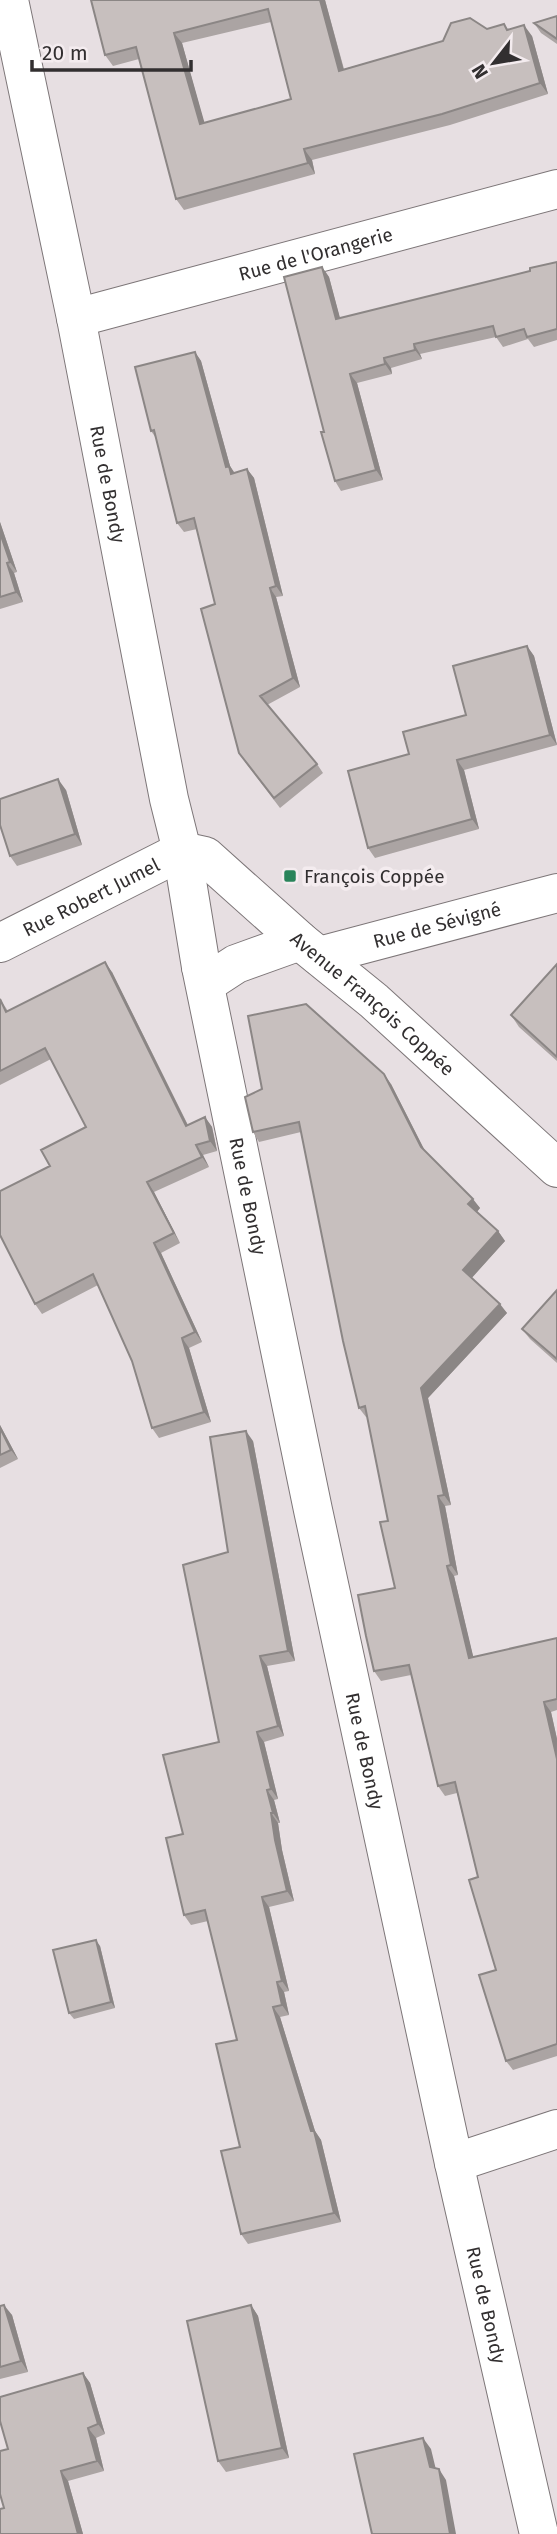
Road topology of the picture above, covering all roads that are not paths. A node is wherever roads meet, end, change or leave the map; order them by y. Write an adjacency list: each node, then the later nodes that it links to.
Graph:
1 (7, 10): 3 (street, Rue de Bondy)
2 (557, 189): 3 (street, Rue de l'Orangerie)
3 (76, 318): 4 (street, Rue de Bondy)
4 (182, 851): 6 (street, Rue Robert Jumel); 7 (street, Avenue François Coppée); 8 (street, Rue de Bondy)
5 (557, 893): 7 (street, Rue de Sévigné)
6 (0, 943)
7 (309, 949): 8 (street); 9 (street, Avenue François Coppée)
8 (201, 967): 11 (street, Rue de Bondy)
9 (557, 1168)
10 (557, 2129): 11 (street)
11 (454, 2162): 12 (street, Rue de Bondy)
12 (539, 2534)

